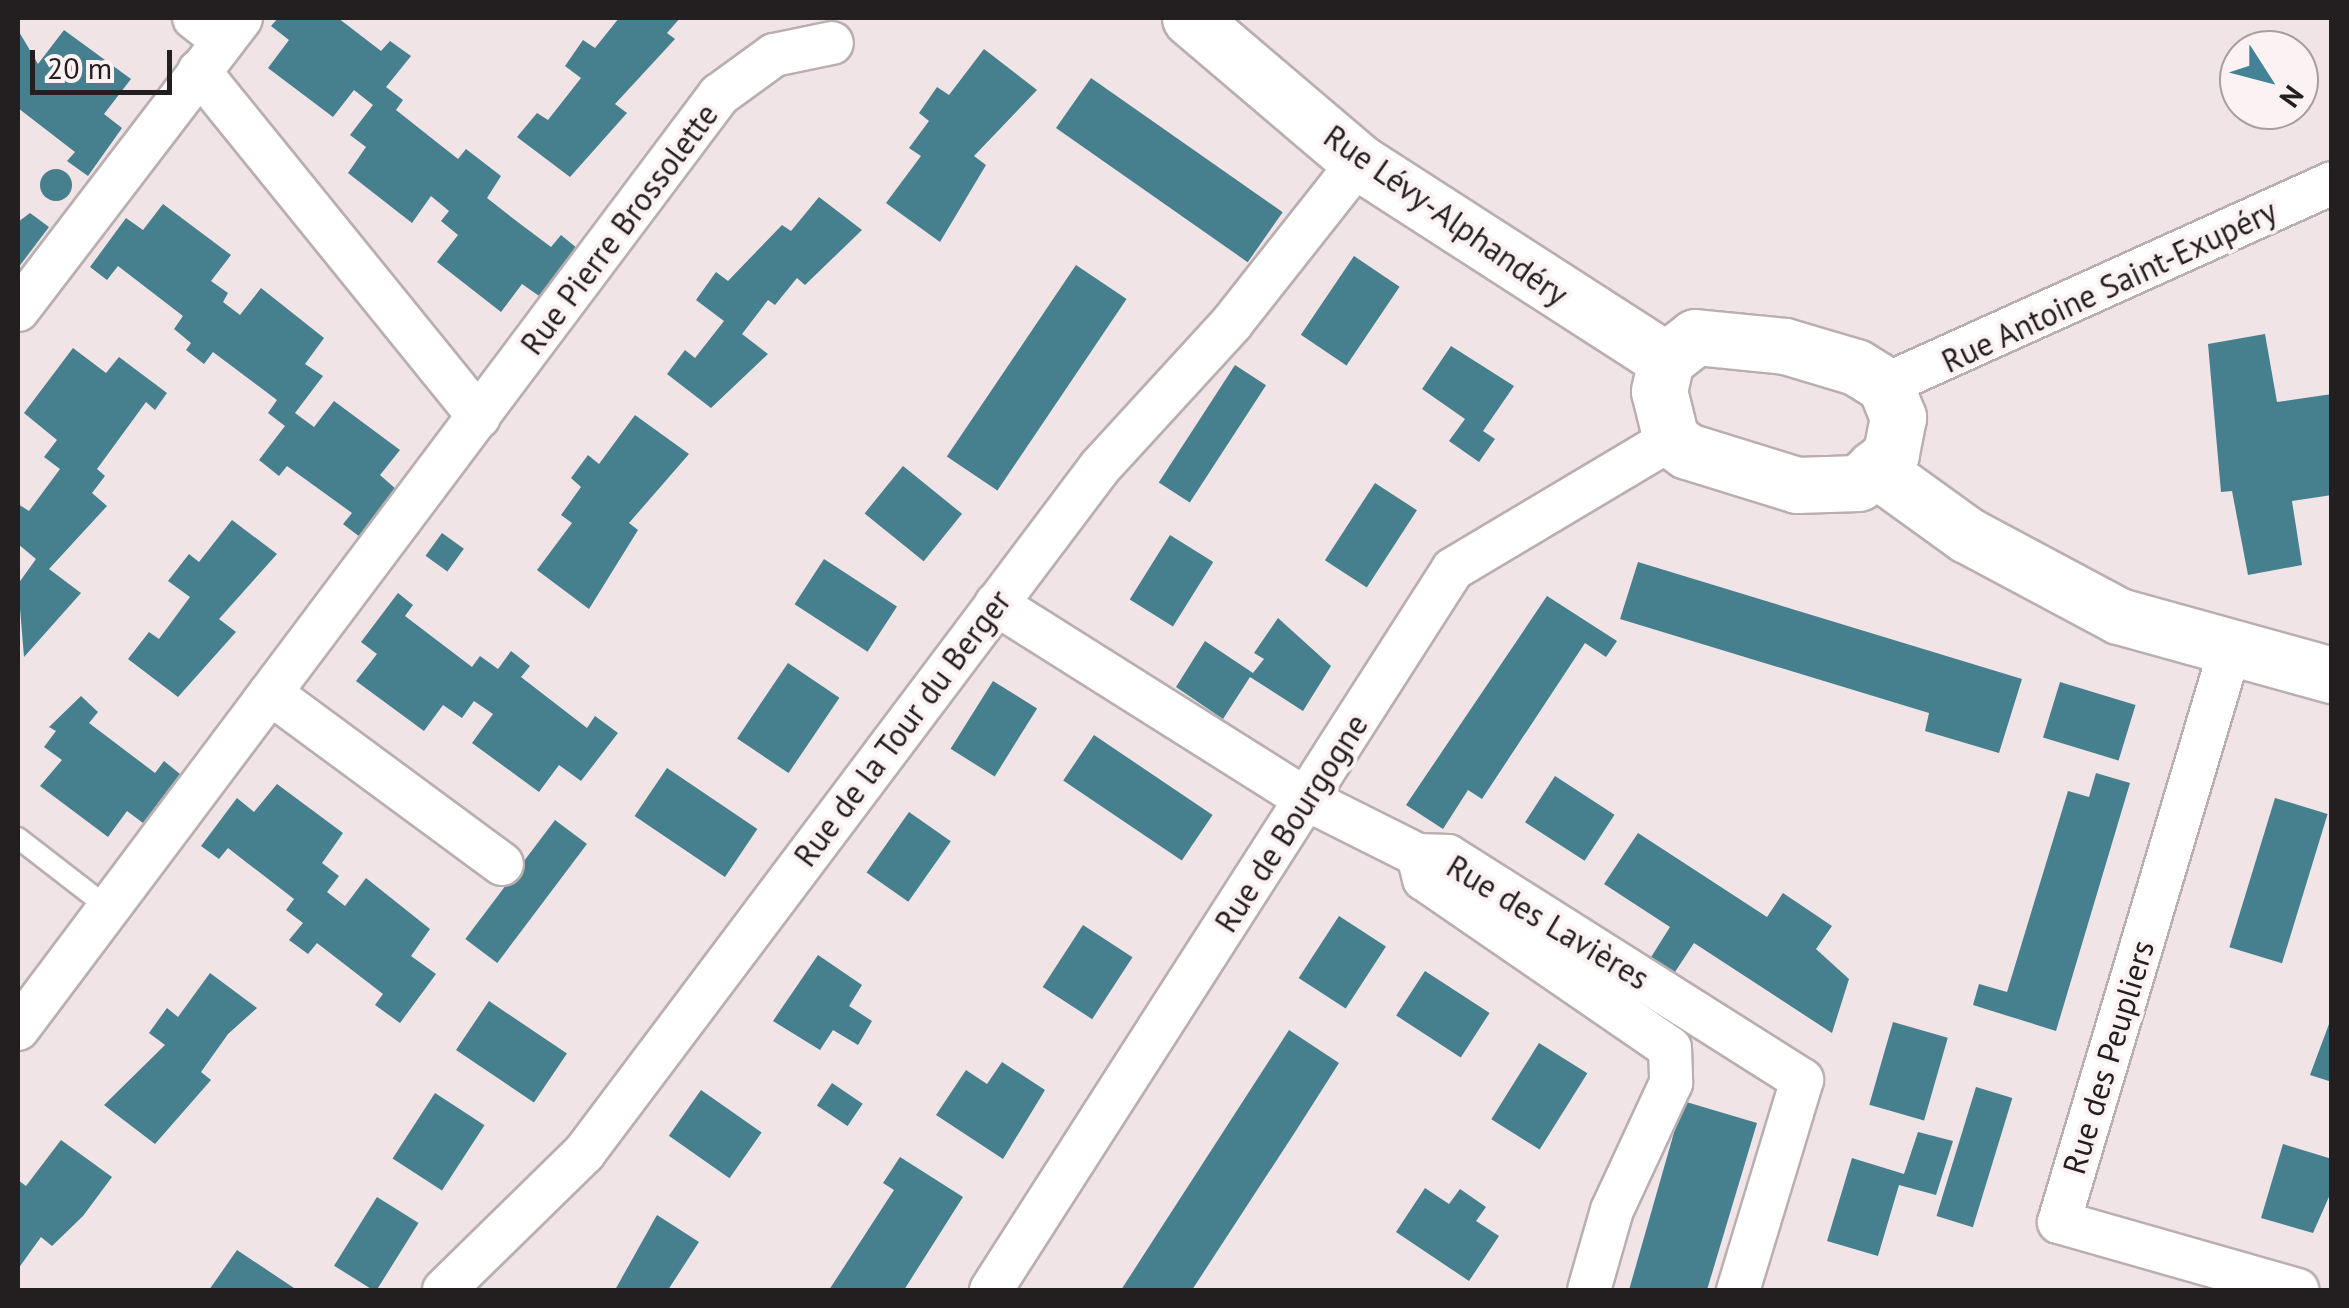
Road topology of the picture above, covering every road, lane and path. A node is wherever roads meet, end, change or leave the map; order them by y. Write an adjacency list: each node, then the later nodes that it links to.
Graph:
1 (1190, 18): 4 (street, Rue Lévy-Alphandéry)
2 (214, 37): 6 (street); 9 (street)
3 (832, 43): 9 (street, Rue Pierre Brossolette)
4 (1359, 162): 7 (street, Rue Lévy-Alphandéry); 12 (street, Rue de la Tour du Berger)
5 (2332, 182): 8 (street, Rue Antoine Saint-Exupéry)
6 (18, 310)
7 (1666, 360): 8 (street); 10 (street)
8 (1885, 384): 11 (street)
9 (479, 417): 15 (street, Rue Pierre Brossolette)
10 (1671, 439): 11 (street); 16 (street, Rue de Bourgogne)
11 (1874, 468): 13 (street)
12 (996, 604): 16 (street, Rue des Lavières); 22 (street, Rue de la Tour du Berger)
13 (2228, 653): 14 (street); 26 (street, Rue des Peupliers)
14 (2332, 676)
15 (270, 693): 19 (street); 20 (street, Rue Pierre Brossolette)
16 (1306, 799): 18 (street, Rue des Lavières); 23 (street, Rue de Bourgogne)
17 (18, 838): 20 (lane)
18 (1418, 855): 24 (street); 25 (street, Rue des Lavières)
19 (502, 864)
20 (110, 909): 21 (street, Rue Pierre Brossolette)
21 (26, 1001)
22 (444, 1290)
23 (991, 1290)
24 (1589, 1290)
25 (1738, 1290)
26 (2298, 1290)

